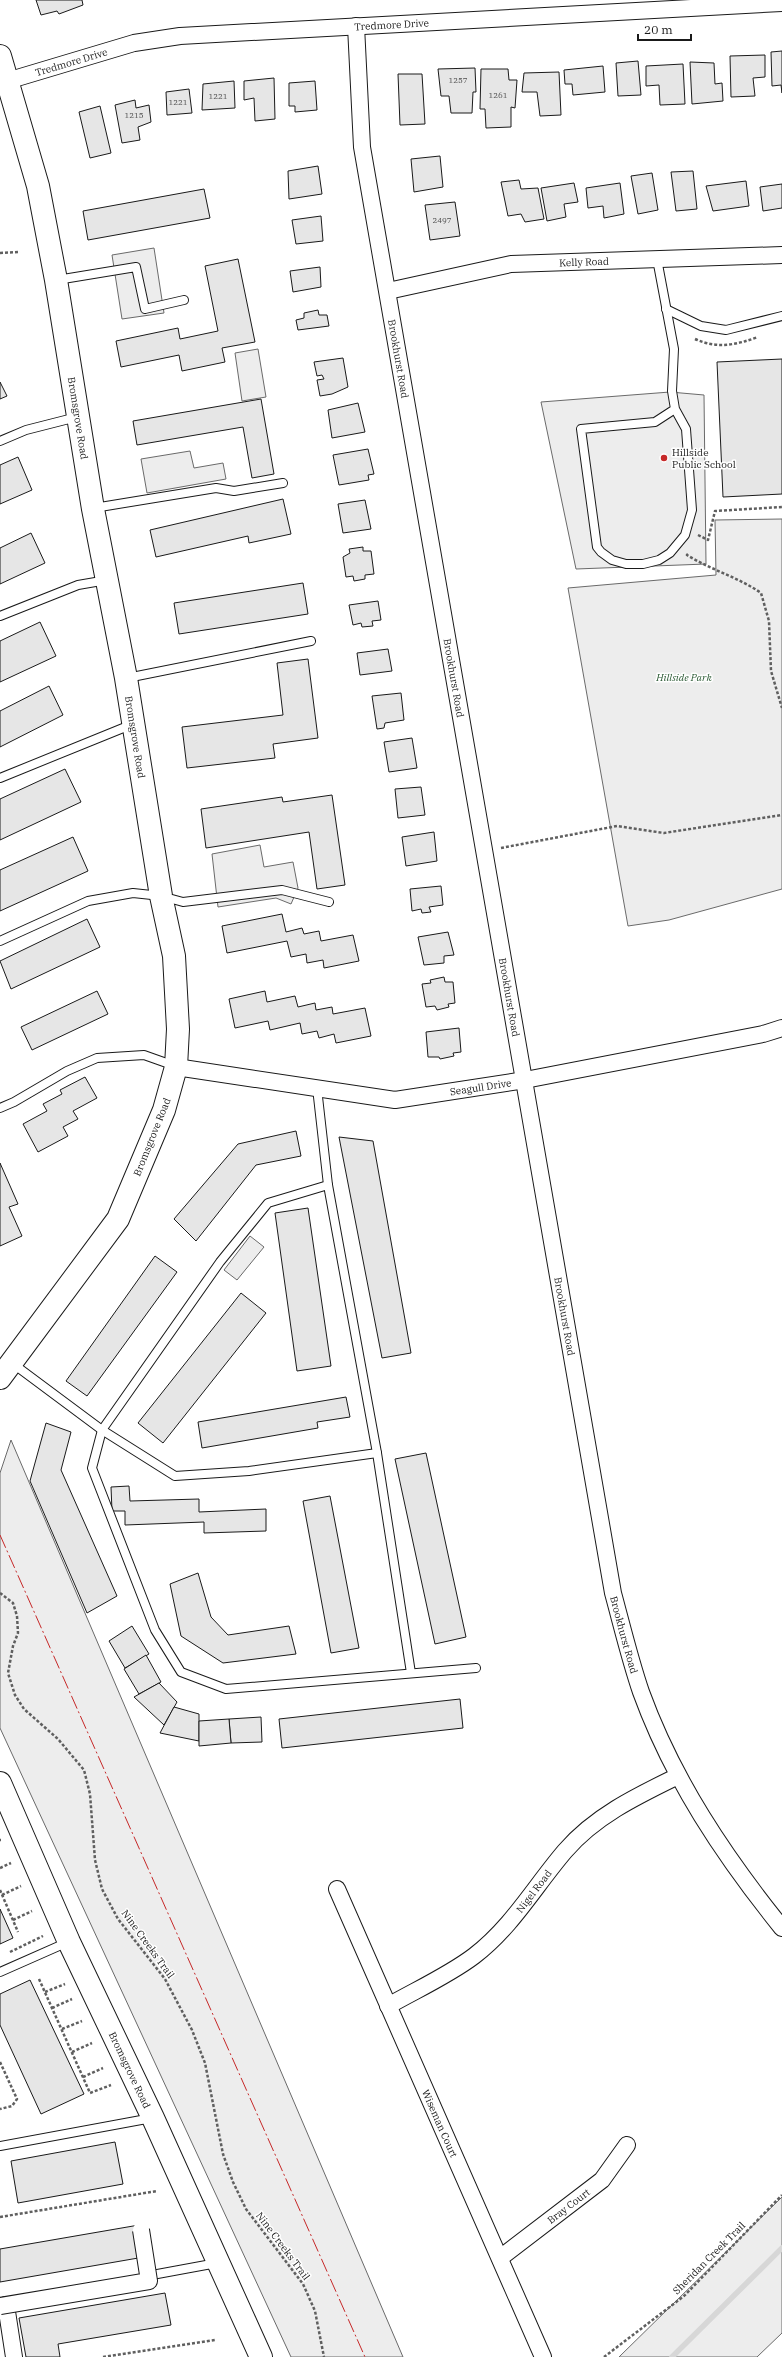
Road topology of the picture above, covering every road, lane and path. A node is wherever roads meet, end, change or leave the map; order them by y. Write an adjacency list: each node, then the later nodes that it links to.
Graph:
1 (782, 3): 2 (street, Tredmore Drive)
2 (668, 4): 3 (street, Tredmore Drive)
3 (356, 26): 5 (street, Tredmore Drive); 11 (street, Brookhurst Road)
4 (0, 56): 5 (street, Bromsgrove Road)
5 (4, 82): 10 (street, Bromsgrove Road)
6 (20, 252): 7 (path)
7 (0, 253)
8 (782, 255): 9 (street, Kelly Road)
9 (657, 259): 11 (street, Kelly Road); 13 (lane)
10 (56, 280): 12 (lane); 16 (street, Bromsgrove Road)
11 (388, 291): 33 (street, Brookhurst Road)
12 (184, 300)
13 (666, 309): 14 (lane); 15 (lane)
14 (782, 316)
15 (675, 409): 21 (lane); 21 (lane)
16 (79, 417): 17 (lane); 20 (street, Bromsgrove Road)
17 (0, 441)
18 (283, 484): 20 (lane)
19 (782, 507): 22 (path)
20 (93, 509): 25 (street, Bromsgrove Road)
21 (688, 531): 22 (path)
22 (699, 536): 23 (path)
23 (697, 541)
24 (690, 550): 29 (path)
25 (108, 580): 26 (lane); 28 (street, Bromsgrove Road)
26 (0, 616)
27 (311, 641): 28 (lane)
28 (126, 678): 30 (street, Bromsgrove Road)
29 (782, 708)
30 (134, 724): 31 (lane); 34 (street, Bromsgrove Road)
31 (0, 778)
32 (782, 815): 33 (path)
33 (485, 851): 39 (street, Brookhurst Road)
34 (161, 896): 35 (lane); 36 (lane); 38 (street, Bromsgrove Road)
35 (329, 902)
36 (0, 941)
37 (782, 1028): 39 (street, Seagull Drive)
38 (176, 1067): 40 (street, Seagull Drive); 41 (lane); 43 (street, Bromsgrove Road)
39 (525, 1080): 40 (street, Seagull Drive); 49 (street, Brookhurst Road)
40 (317, 1088): 42 (lane)
41 (0, 1108)
42 (328, 1185): 44 (lane); 45 (lane)
43 (5, 1370): 44 (lane)
44 (102, 1430): 45 (lane); 48 (lane)
45 (377, 1452): 48 (lane)
46 (0, 1593): 95 (path, Nine Creeks Trail)
47 (476, 1668): 48 (lane)
48 (411, 1673)
49 (678, 1776): 59 (street, Brookhurst Road); 69 (street, Nigel Road)
50 (0, 1783): 62 (street, Bromsgrove Road)
51 (10, 1863): 52 (path)
52 (0, 1868)
53 (21, 1886): 56 (path)
54 (337, 1889): 69 (street, Wiseman Court)
55 (0, 1890): 56 (path)
56 (2, 1894): 58 (path)
57 (32, 1911): 58 (path)
58 (13, 1920): 60 (path)
59 (781, 1925)
60 (18, 1932)
61 (43, 1936): 63 (path)
62 (69, 1942): 64 (lane); 80 (street, Bromsgrove Road)
63 (7, 1953)
64 (0, 1972)
65 (39, 1979): 67 (path)
66 (65, 1984): 67 (path)
67 (45, 1992): 70 (path)
68 (72, 1999): 70 (path)
69 (388, 2006): 87 (street, Wiseman Court)
70 (52, 2008): 72 (path)
71 (82, 2020): 72 (path)
72 (62, 2029): 74 (path)
73 (92, 2043): 74 (path)
74 (72, 2052): 77 (path)
75 (0, 2062): 79 (path)
76 (103, 2068): 77 (path)
77 (83, 2077): 78 (path)
78 (111, 2084)
79 (0, 2109)
80 (153, 2118): 82 (lane); 88 (street, Bromsgrove Road)
81 (627, 2145): 87 (street, Bray Court)
82 (0, 2146)
83 (157, 2191): 85 (path)
84 (782, 2195): 97 (path, Sheridan Creek Trail)
85 (0, 2218)
86 (141, 2230): 90 (street, bridge)
87 (500, 2258): 96 (street, Wiseman Court)
88 (219, 2263): 89 (lane); 94 (street, Bromsgrove Road)
89 (152, 2275)
90 (3, 2305): 92 (street)
91 (215, 2340): 93 (path)
92 (14, 2357)
93 (103, 2357)
94 (261, 2357)
95 (324, 2357)
96 (543, 2357)
97 (604, 2357)

